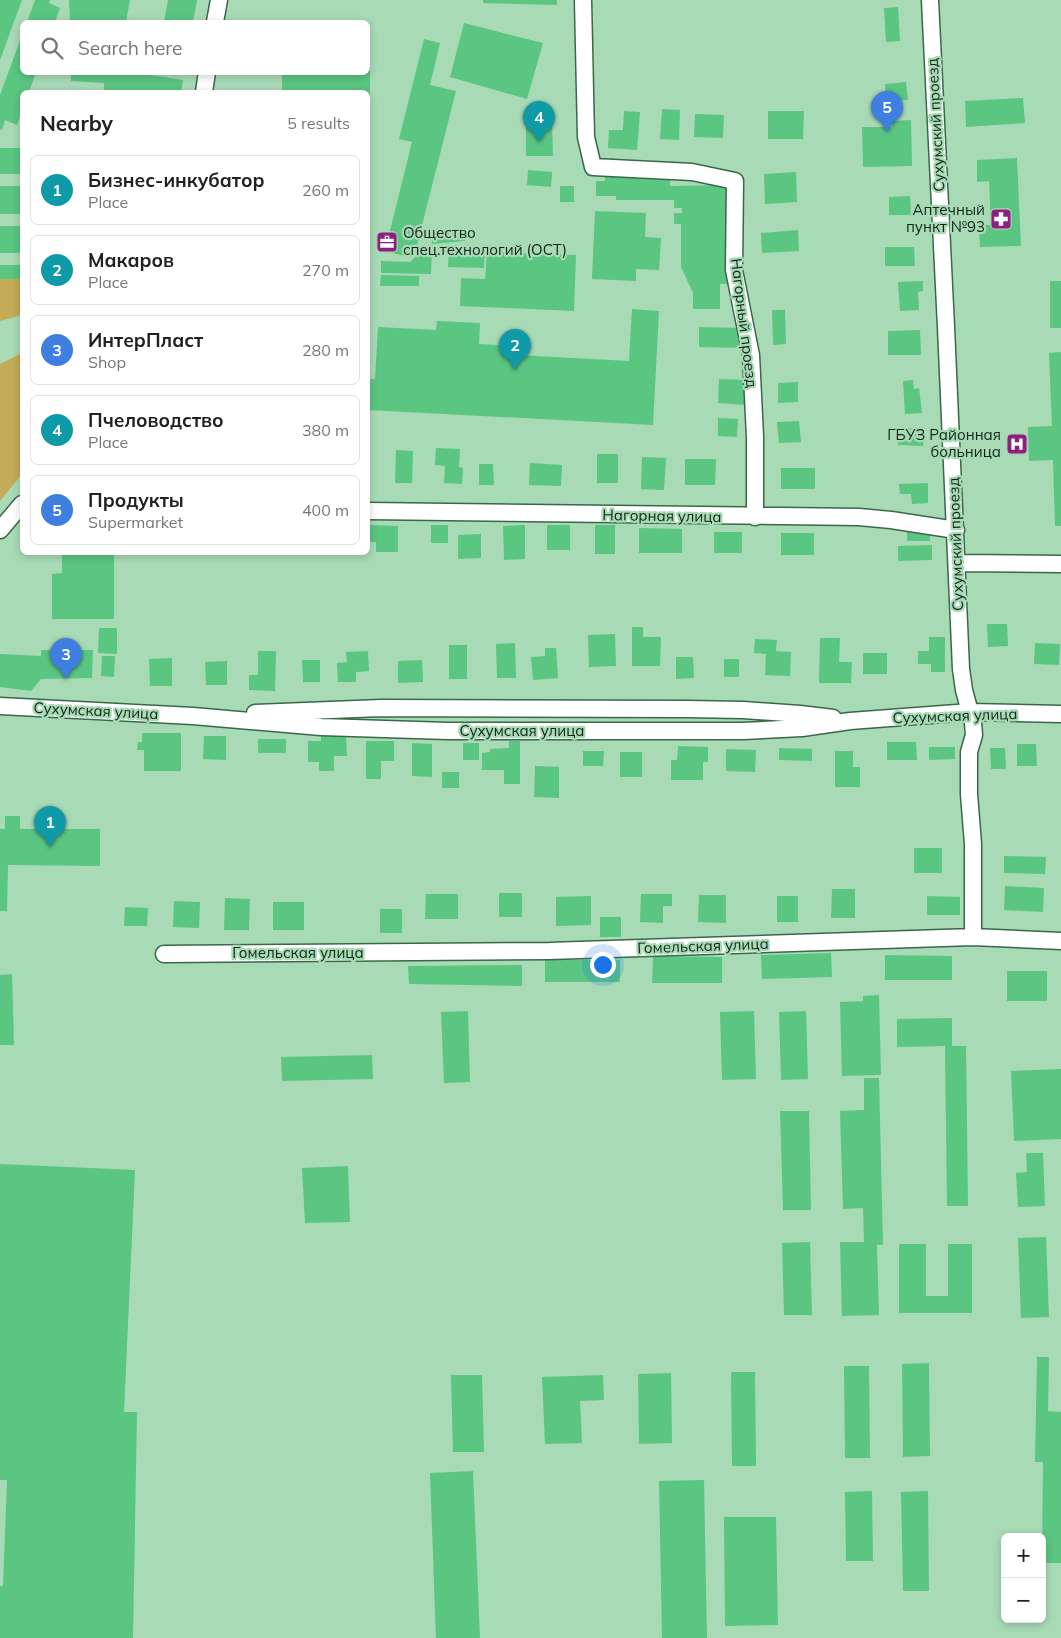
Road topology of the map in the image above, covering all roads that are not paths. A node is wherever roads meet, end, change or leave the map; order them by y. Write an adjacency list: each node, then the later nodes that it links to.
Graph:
1 (219, 0): 4 (street)
2 (583, 0): 9 (street, Нагорный проезд)
3 (930, 0): 11 (street, Сухумский проезд)
4 (216, 20)
5 (207, 75): 6 (street)
6 (204, 90)
7 (20, 511): 10 (street)
8 (370, 512): 9 (street, Нагорная улица)
9 (755, 517): 11 (street, Нагорная улица)
10 (0, 530)
11 (956, 530): 12 (street, Сухумский проезд)
12 (958, 563): 13 (street); 15 (street, Сухумский проезд)
13 (1061, 564)
14 (0, 706): 17 (street, Сухумская улица)
15 (970, 712): 16 (street, Сухумская улица); 18 (street, Сухумская улица); 19 (street, Сухумский проезд)
16 (1061, 714)
17 (193, 716): 18 (street, Сухумская улица); 18 (street, Сухумская улица)
18 (850, 721)
19 (973, 936): 20 (street, Гомельская улица); 21 (street, Гомельская улица)
20 (1061, 941)
21 (164, 954)

